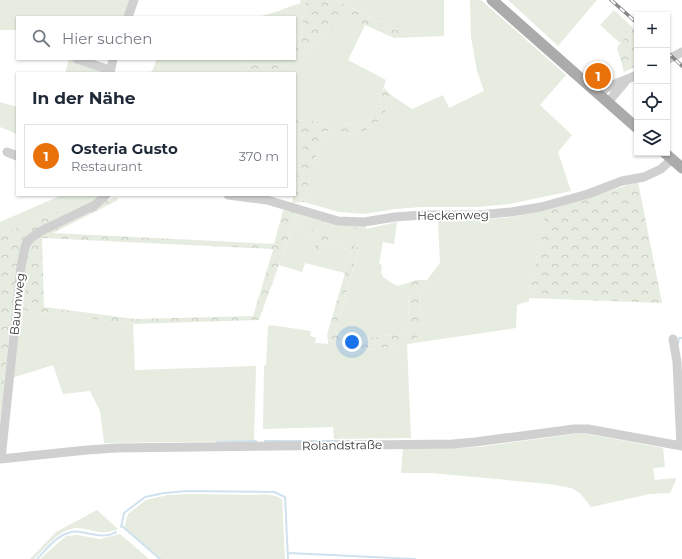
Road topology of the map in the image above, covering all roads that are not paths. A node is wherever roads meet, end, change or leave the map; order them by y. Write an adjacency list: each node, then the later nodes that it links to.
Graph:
1 (134, 0): 3 (street)
2 (492, 0): 10 (main road)
3 (128, 16)
4 (682, 52): 5 (street)
5 (670, 58)
6 (80, 60): 8 (street)
7 (113, 60): 8 (street)
8 (110, 72)
9 (634, 76): 10 (street)
10 (604, 98): 11 (main road)
11 (634, 125)
12 (7, 152): 13 (street)
13 (16, 156)
14 (669, 156): 15 (main road); 17 (street, Heckenweg)
15 (682, 168)
16 (107, 196): 20 (street, Baumweg)
17 (236, 196)
18 (673, 339): 19 (street)
19 (682, 446): 20 (street, Rolandstraße)
20 (0, 459)

